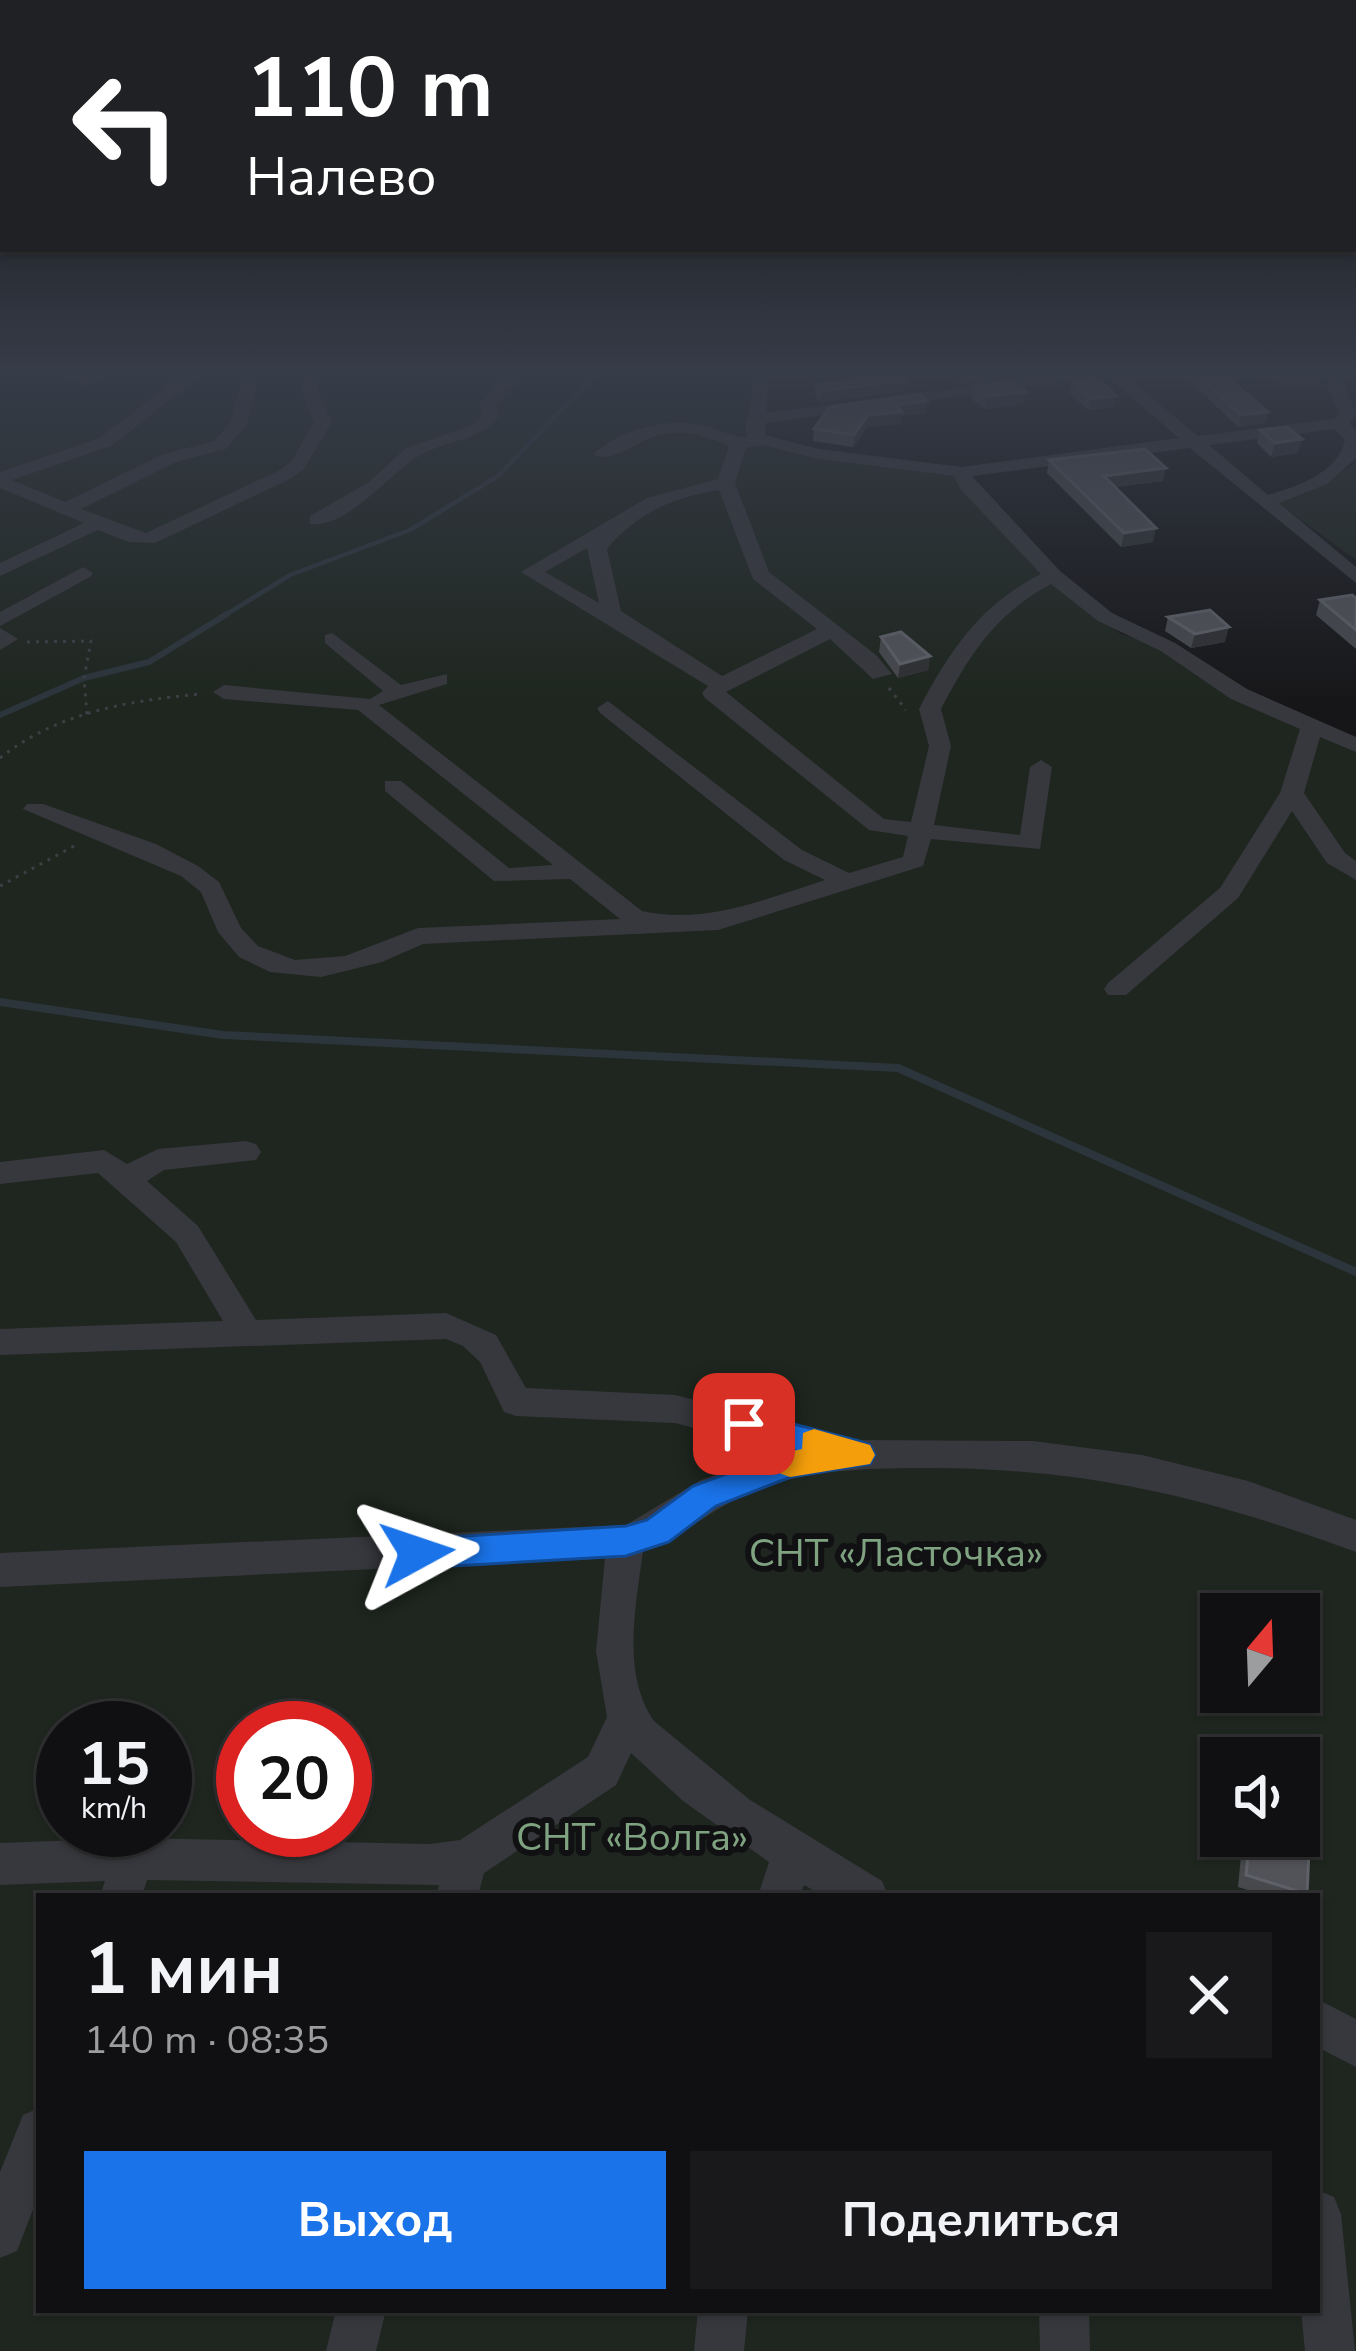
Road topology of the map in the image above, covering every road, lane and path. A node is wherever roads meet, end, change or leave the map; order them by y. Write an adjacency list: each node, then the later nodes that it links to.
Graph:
1 (14, 486): 11 (street)
2 (114, 486): 11 (street)
3 (261, 486): 11 (street)
4 (375, 486): 12 (street)
5 (708, 486): 14 (street)
6 (726, 486): 20 (street)
7 (967, 486): 17 (street)
8 (1247, 486): 10 (street)
9 (1312, 486): 10 (street)
10 (1266, 501): 18 (street)
11 (64, 510)
12 (317, 520)
13 (91, 527): 15 (street)
14 (612, 527): 19 (street); 19 (street)
15 (0, 570)
16 (83, 574): 21 (street)
17 (1053, 575): 30 (street); 32 (street)
18 (1356, 577)
19 (611, 614): 25 (street)
20 (832, 630): 23 (street); 25 (street)
21 (2, 634): 31 (path)
22 (332, 638): 27 (street)
23 (881, 674): 30 (path)
24 (439, 679): 27 (street)
25 (721, 686): 39 (street)
26 (224, 692): 28 (street); 31 (path)
27 (398, 693): 28 (street)
28 (364, 704): 41 (street)
29 (608, 708): 43 (street)
30 (930, 709): 39 (street)
31 (87, 715): 34 (path)
32 (1312, 726): 33 (street); 37 (street)
33 (1356, 745)
34 (0, 758)
35 (1041, 767): 39 (street)
36 (393, 786): 41 (street)
37 (1292, 794): 42 (street); 46 (street)
38 (34, 809): 40 (street)
39 (921, 830): 43 (street)
40 (98, 834): 44 (path); 45 (street)
41 (575, 871): 45 (street)
42 (1356, 873)
43 (848, 882): 45 (street)
44 (0, 886)
45 (674, 927)
46 (1117, 989)
47 (246, 1152): 48 (street)
48 (115, 1170): 49 (street); 50 (street)
49 (0, 1173)
50 (247, 1333): 51 (street); 52 (street)
51 (0, 1342)
52 (859, 1455): 53 (street); 54 (street)
53 (1356, 1536)
54 (626, 1541): 55 (street); 56 (street)
55 (0, 1570)
56 (627, 1717): 57 (street); 60 (street)
57 (793, 1852): 61 (street); 62 (street)
58 (0, 1864): 59 (street)
59 (127, 1877): 60 (street)
60 (462, 1878)
61 (780, 1893)
62 (862, 1893)
63 (1320, 2023): 64 (street)
64 (1356, 2045)
65 (36, 2139): 66 (street)
66 (0, 2234)
67 (1320, 2246): 74 (street)
68 (360, 2313): 71 (street)
69 (723, 2313): 72 (street)
70 (1064, 2313): 73 (street)
71 (351, 2351)
72 (719, 2351)
73 (1065, 2351)
74 (1330, 2351)

